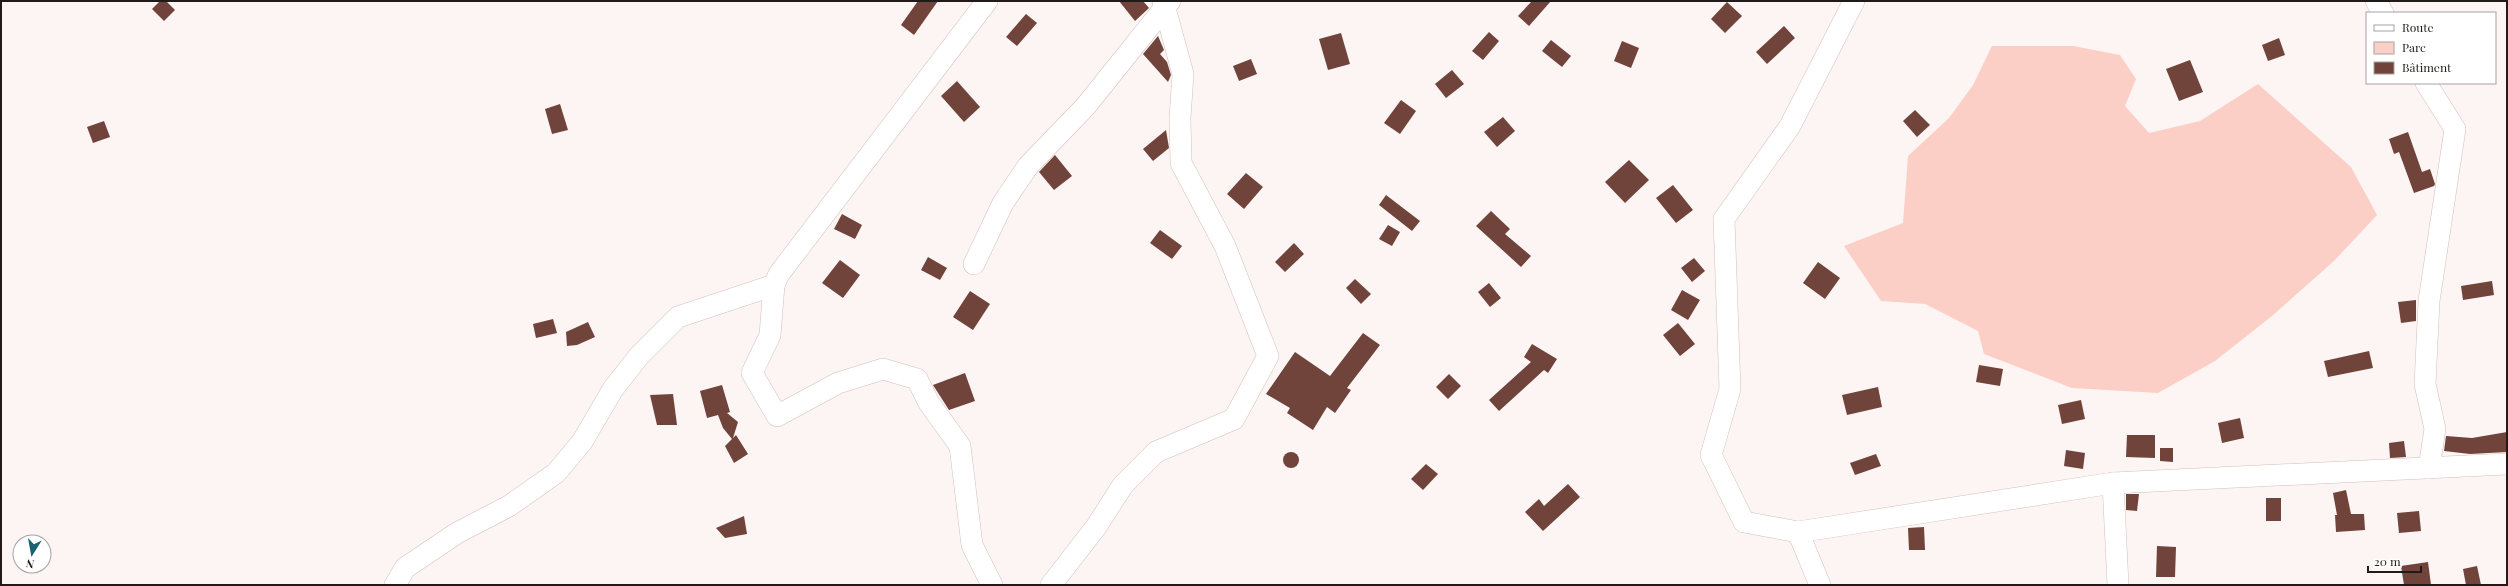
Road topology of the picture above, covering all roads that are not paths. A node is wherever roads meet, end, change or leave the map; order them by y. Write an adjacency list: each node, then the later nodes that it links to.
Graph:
1 (987, 1): 8 (street)
2 (1854, 1): 12 (street)
3 (2376, 1): 5 (street)
4 (1167, 3): 7 (street); 15 (street)
5 (2382, 12)
6 (2427, 84): 10 (street)
7 (974, 264)
8 (774, 285): 13 (street); 14 (street)
9 (2507, 464): 10 (street)
10 (2429, 468): 11 (street)
11 (2114, 483): 12 (street); 17 (street)
12 (1798, 532): 16 (street)
13 (395, 585)
14 (992, 585)
15 (1051, 585)
16 (1820, 585)
17 (2118, 585)

